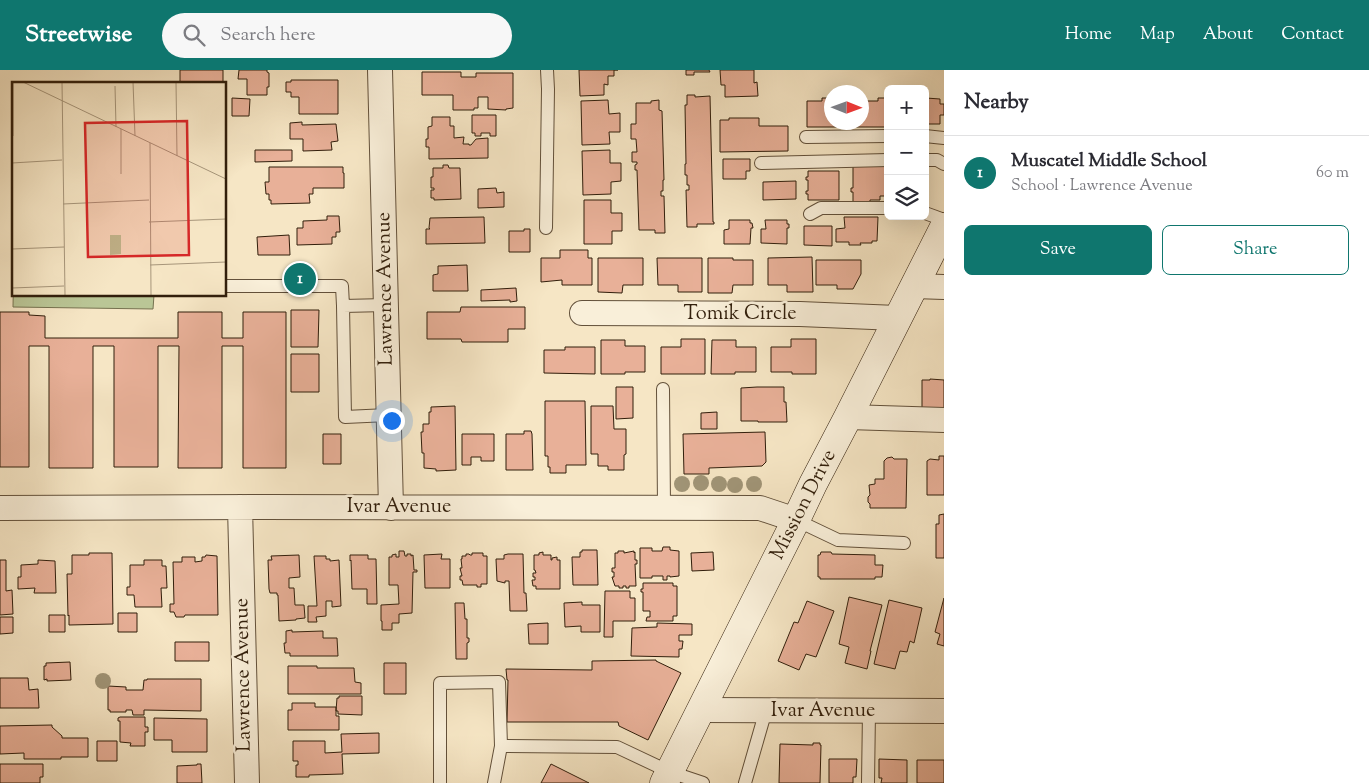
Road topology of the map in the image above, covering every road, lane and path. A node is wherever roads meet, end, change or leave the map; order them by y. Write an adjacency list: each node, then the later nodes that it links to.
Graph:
1 (380, 70): 20 (street, Lawrence Avenue)
2 (546, 70): 16 (lane)
3 (884, 136): 5 (lane)
4 (929, 136): 6 (lane)
5 (806, 137)
6 (944, 138)
7 (884, 160): 9 (lane)
8 (929, 160): 10 (lane)
9 (761, 163)
10 (944, 164)
11 (884, 208): 12 (lane)
12 (810, 214)
13 (929, 214): 14 (lane)
14 (944, 220)
15 (944, 226): 18 (main road, Mission Drive)
16 (546, 228)
17 (226, 286): 21 (lane)
18 (914, 286): 19 (street); 23 (main road, Mission Drive)
19 (944, 287)
20 (386, 305): 21 (lane); 25 (street, Lawrence Avenue)
21 (343, 306): 25 (lane)
22 (582, 313): 23 (street, Tomik Circle)
23 (897, 318): 26 (main road, Mission Drive)
24 (663, 389): 31 (lane)
25 (388, 415): 30 (street, Lawrence Avenue)
26 (848, 417): 27 (street); 32 (main road, Mission Drive)
27 (944, 420)
28 (240, 507): 29 (street, Ivar Avenue); 30 (street, Ivar Avenue); 40 (street, Lawrence Avenue)
29 (0, 508)
30 (391, 508): 31 (street, Ivar Avenue)
31 (664, 508): 32 (street, Ivar Avenue)
32 (796, 520): 33 (lane); 34 (main road, Mission Drive)
33 (904, 543)
34 (701, 710): 35 (street, Ivar Avenue); 39 (main road, Mission Drive)
35 (766, 710): 36 (street, Ivar Avenue); 44 (lane)
36 (869, 711): 37 (street, Ivar Avenue); 45 (lane)
37 (944, 711)
38 (501, 746): 39 (lane); 41 (lane); 42 (lane)
39 (667, 777): 43 (lane)
40 (246, 783)
41 (440, 783)
42 (494, 783)
43 (703, 783)
44 (745, 783)
45 (868, 783)

